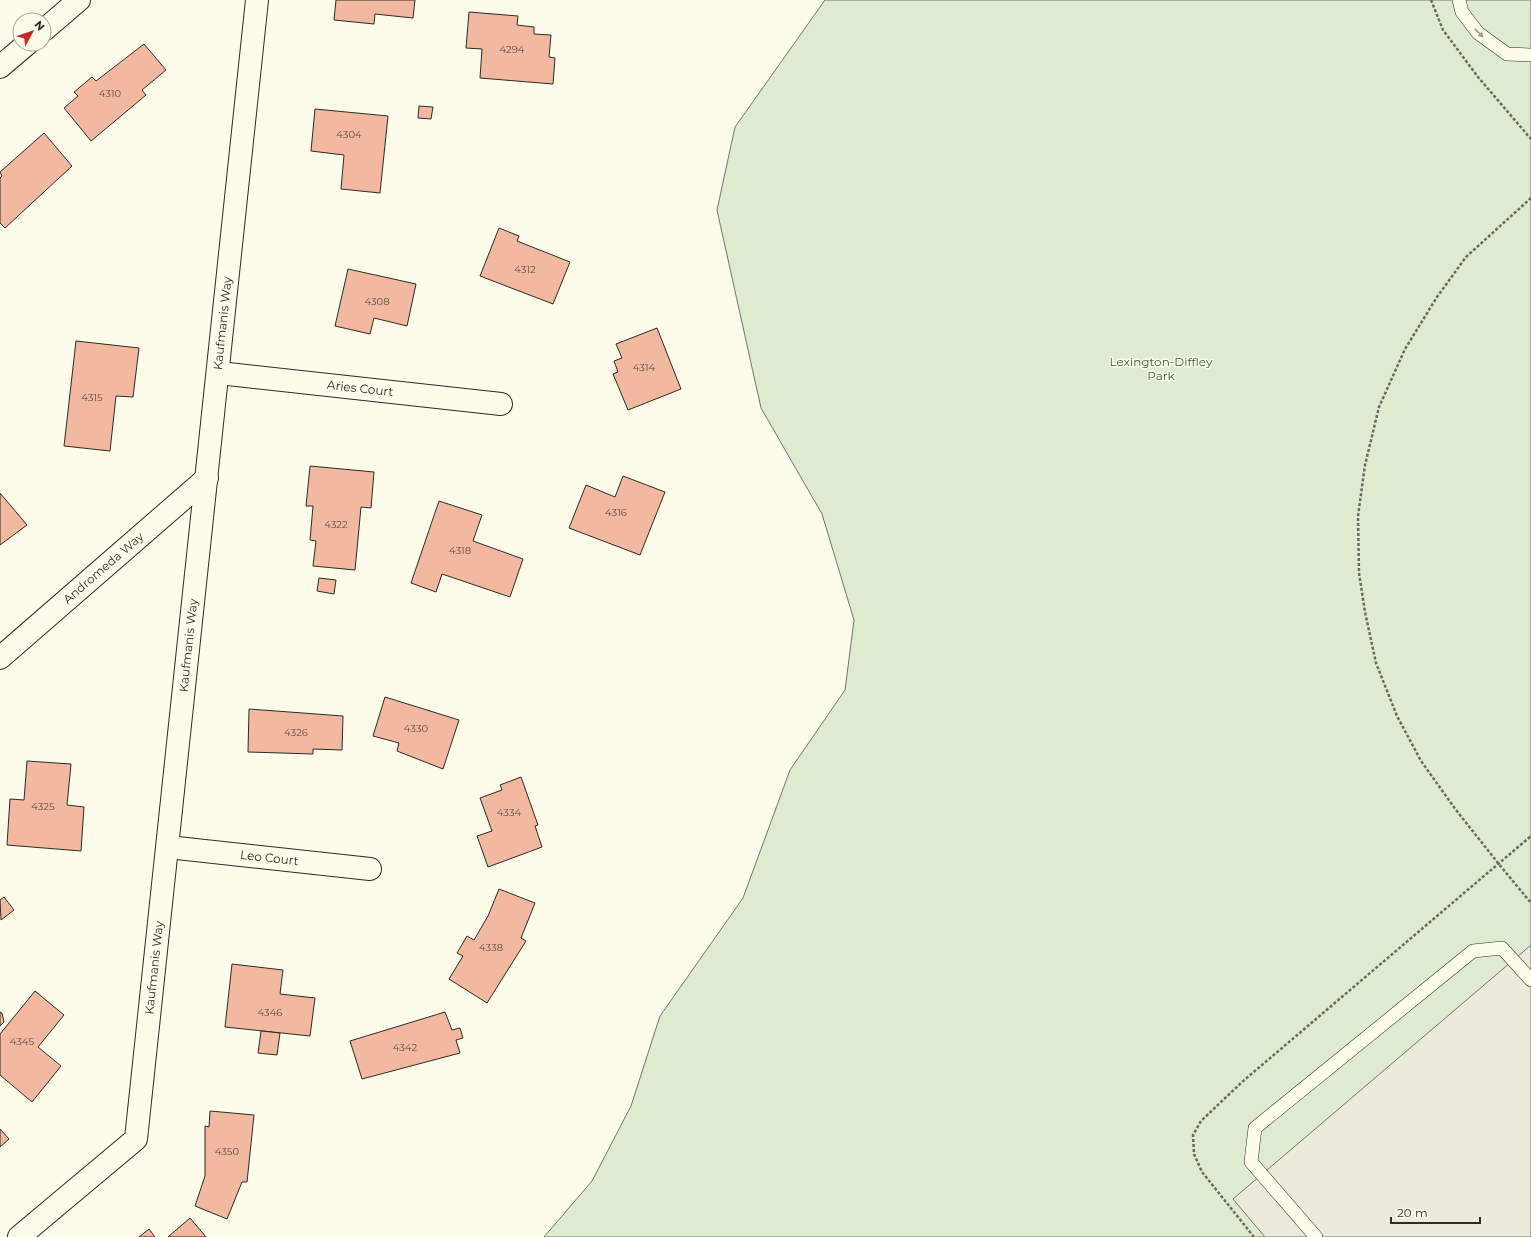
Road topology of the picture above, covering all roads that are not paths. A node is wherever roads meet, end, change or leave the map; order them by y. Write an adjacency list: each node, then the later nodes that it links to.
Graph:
1 (79, 0): 4 (street)
2 (257, 0): 8 (street, Kaufmanis Way)
3 (1459, 0): 6 (lane, one-way to 6)
4 (52, 23)
5 (18, 52): 7 (street)
6 (1531, 55)
7 (0, 67)
8 (219, 373): 9 (street, Aries Court); 10 (street, Kaufmanis Way)
9 (502, 404)
10 (208, 478): 11 (street, Andromeda Way); 12 (street, Kaufmanis Way)
11 (0, 658)
12 (168, 847): 13 (street, Leo Court); 15 (street, Kaufmanis Way)
13 (370, 869)
14 (1531, 980): 16 (lane)
15 (19, 1237)
16 (1316, 1237)

